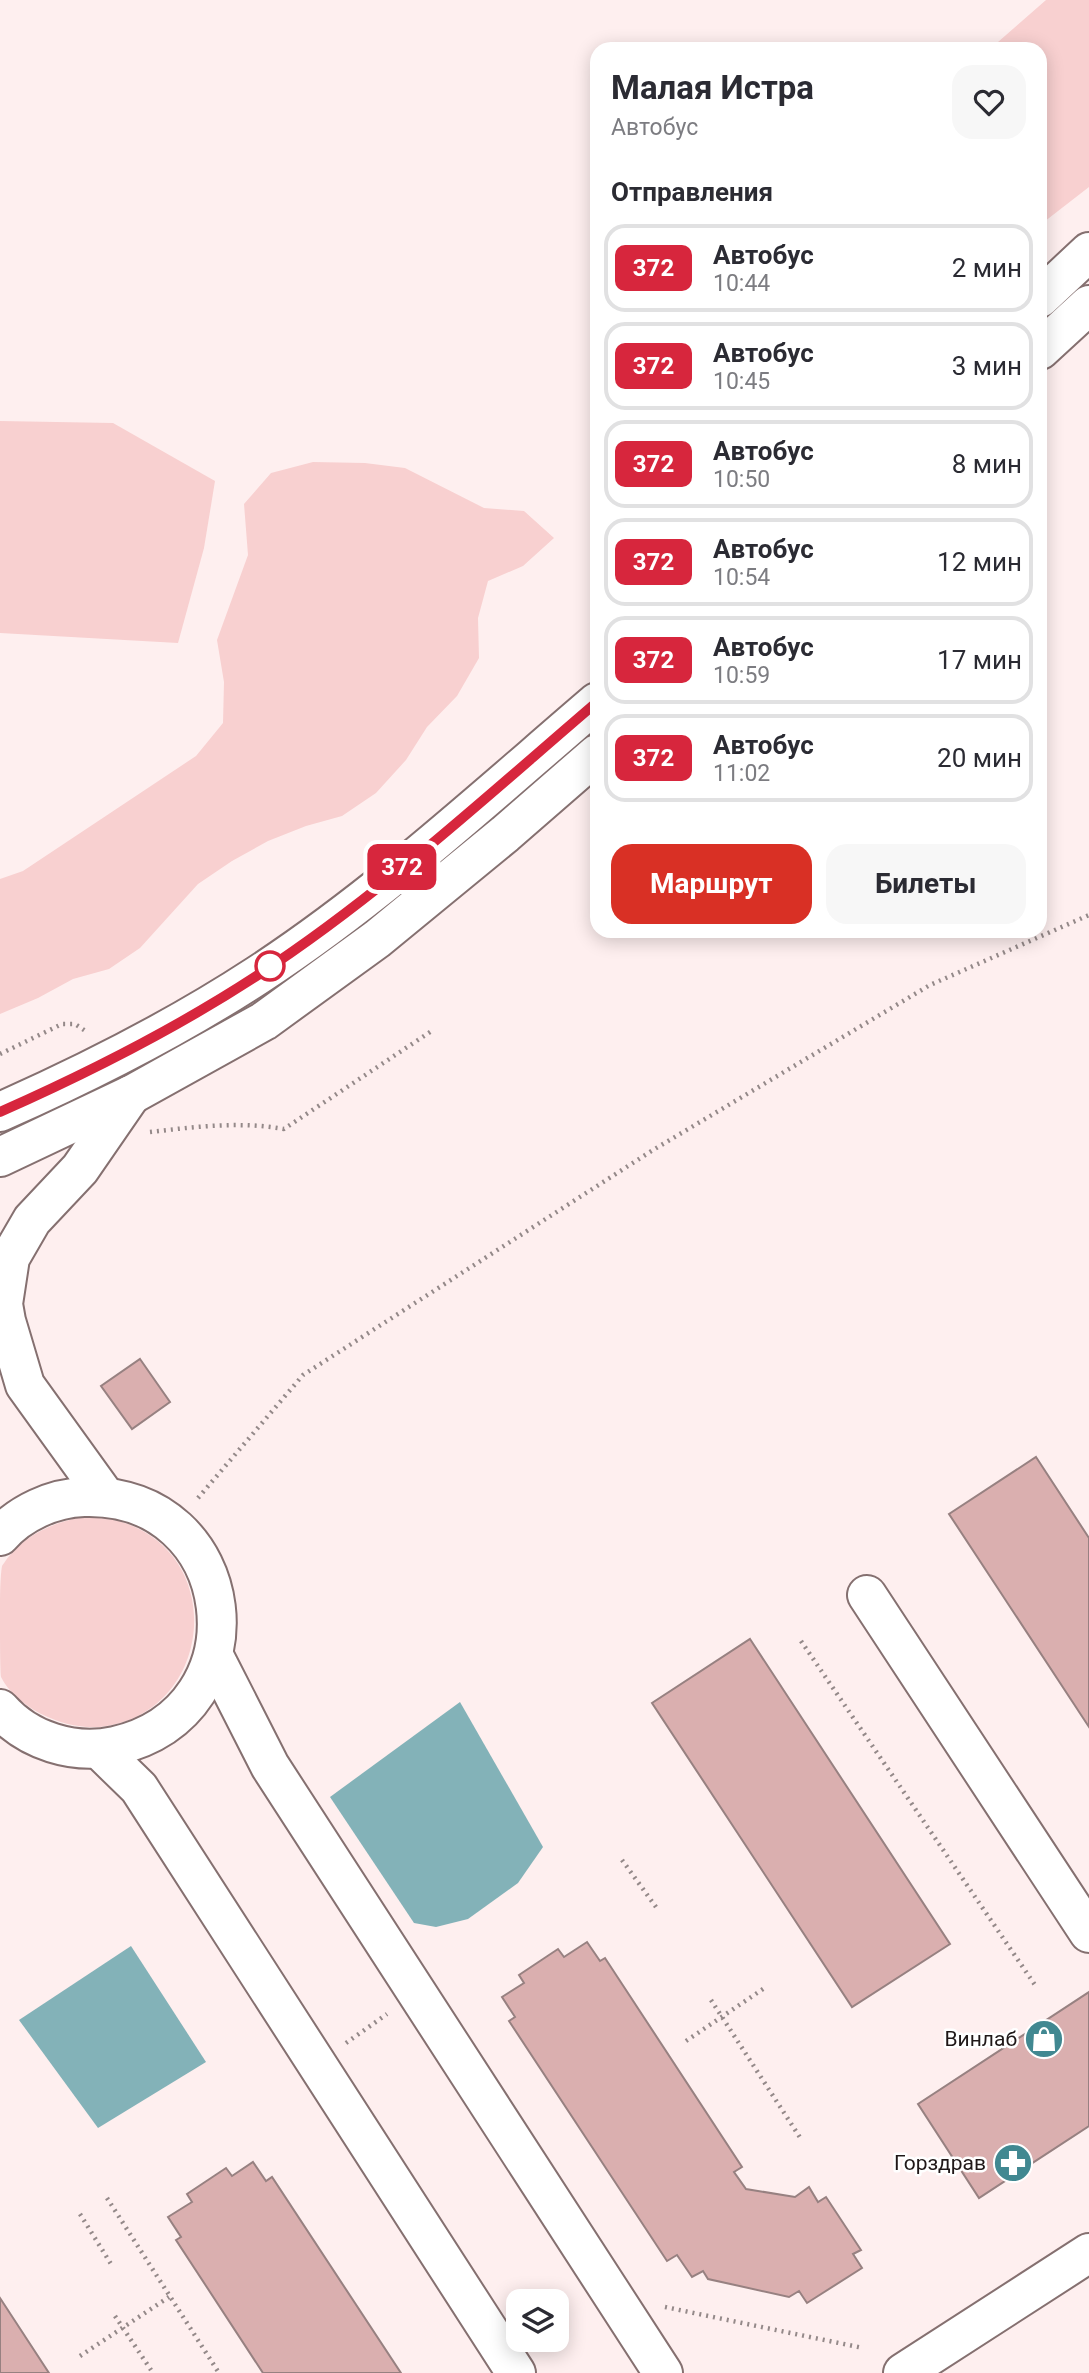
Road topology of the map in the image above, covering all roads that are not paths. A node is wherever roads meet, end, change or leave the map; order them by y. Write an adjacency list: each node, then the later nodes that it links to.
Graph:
1 (1089, 253): 2 (street)
2 (1047, 292)
3 (1089, 305): 4 (street)
4 (1047, 344)
5 (590, 708): 8 (street)
6 (590, 760): 7 (street)
7 (131, 1095): 9 (street); 10 (street)
8 (0, 1112)
9 (0, 1157)
10 (2, 1302): 11 (street)
11 (104, 1496): 12 (street); 14 (street)
12 (0, 1536)
13 (867, 1595): 17 (street)
14 (214, 1656): 16 (street); 20 (street)
15 (0, 1709): 16 (street)
16 (99, 1749): 19 (street)
17 (1089, 1933)
18 (1089, 2253): 21 (street)
19 (516, 2373)
20 (663, 2373)
21 (904, 2373)

